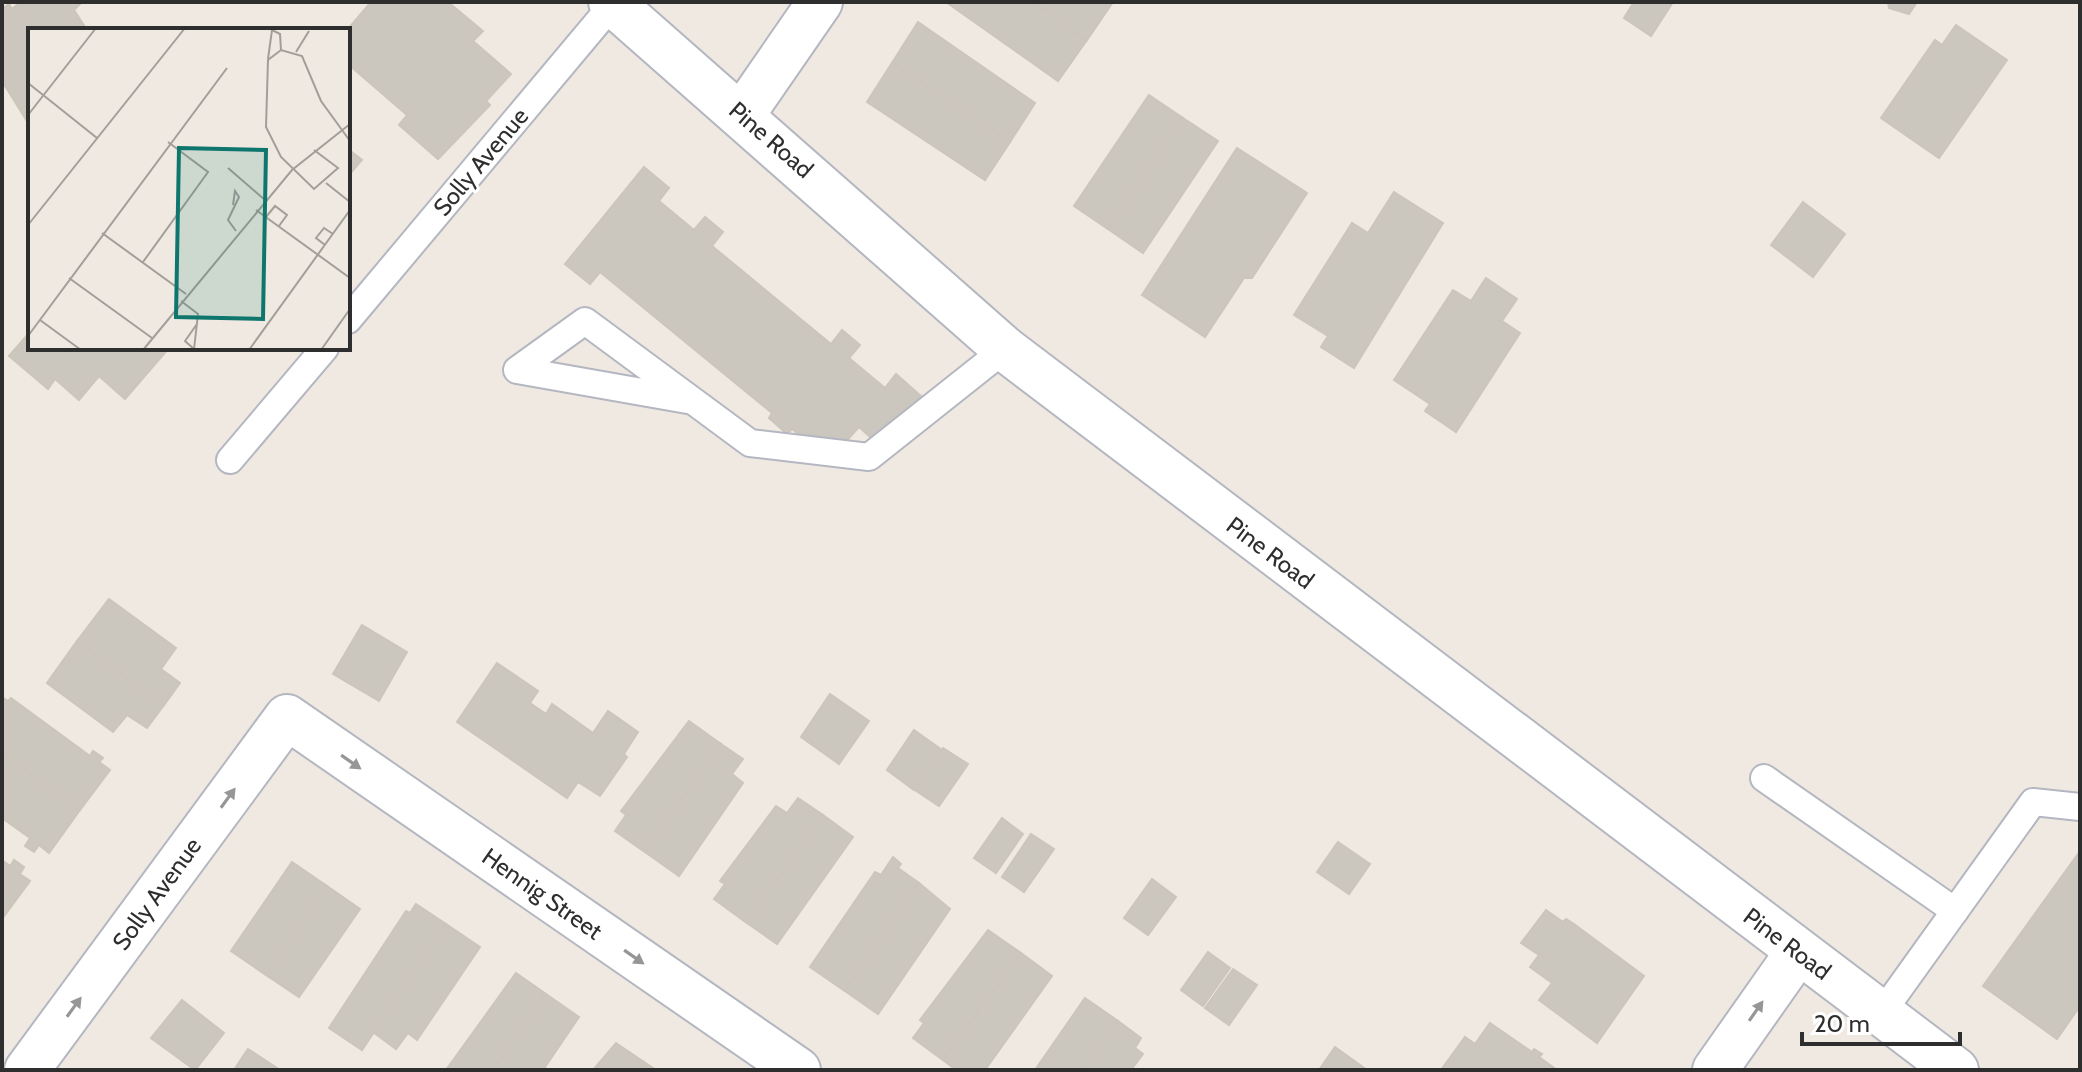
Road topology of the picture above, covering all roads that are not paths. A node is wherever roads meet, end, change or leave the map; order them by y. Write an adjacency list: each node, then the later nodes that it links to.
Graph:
1 (820, 2): 3 (street)
2 (612, 3): 3 (street, Pine Road); 4 (lane, Solly Avenue)
3 (742, 115): 5 (street, Pine Road)
4 (350, 318)
5 (1005, 349): 7 (lane); 13 (street, Pine Road)
6 (323, 350): 8 (lane)
7 (693, 401): 7 (lane)
8 (230, 460)
9 (287, 717): 15 (street, Solly Avenue, one-way to 9); 16 (street, Hennig Street, one-way to 16)
10 (1764, 778): 12 (lane)
11 (2080, 807): 12 (lane)
12 (1955, 911): 14 (lane)
13 (1798, 952): 14 (street, Pine Road); 17 (street, one-way to 13)
14 (1881, 1014): 18 (street, Pine Road)
15 (27, 1070)
16 (798, 1070)
17 (1715, 1070)
18 (1956, 1070)

